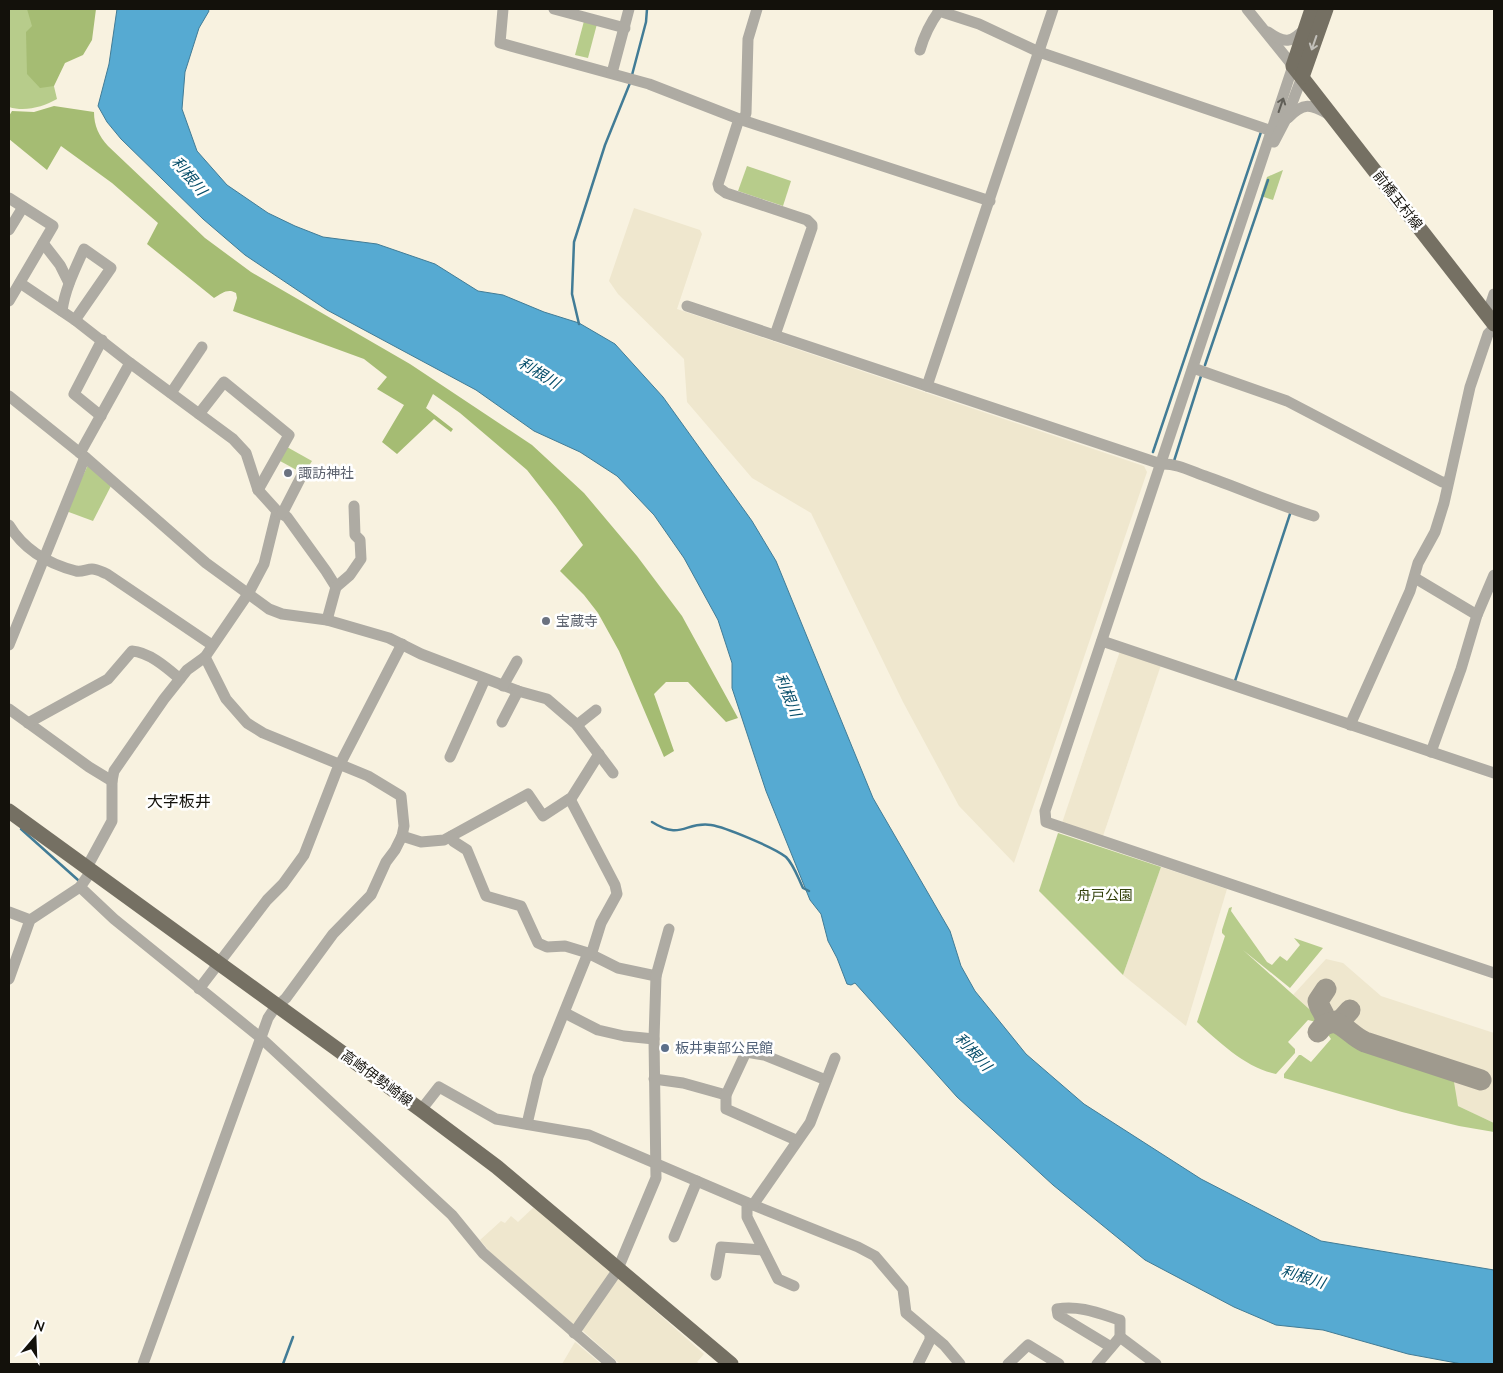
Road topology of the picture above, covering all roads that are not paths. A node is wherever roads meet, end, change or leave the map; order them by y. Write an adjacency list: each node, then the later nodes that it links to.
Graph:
1 (503, 9): 16 (street)
2 (554, 9): 10 (street)
3 (629, 9): 10 (street)
4 (757, 9): 18 (street)
5 (1053, 9): 14 (street)
6 (1247, 9): 11 (street)
7 (1312, 9): 12 (main road)
8 (1326, 9): 15 (main road, one-way to 15)
9 (939, 10): 13 (street); 14 (street)
10 (625, 28): 16 (street)
11 (1262, 28): 12 (street); 15 (street)
12 (1306, 29): 15 (main road)
13 (920, 50)
14 (1039, 52): 20 (street); 22 (street)
15 (1297, 72): 17 (main road, 前橋玉村線); 19 (street); 20 (street, one-way to 15)
16 (617, 74): 18 (street)
17 (1334, 118): 19 (street); 32 (main road, 前橋玉村線)
18 (742, 119): 22 (street); 35 (street)
19 (1286, 119): 20 (street)
20 (1275, 133): 39 (street)
21 (9, 198): 23 (street)
22 (990, 201): 40 (street)
23 (24, 207): 24 (street); 25 (street)
24 (9, 230)
25 (43, 243): 26 (street); 27 (street)
26 (20, 282): 29 (street); 31 (street)
27 (69, 283): 31 (street); 33 (street)
28 (1494, 294): 32 (street)
29 (9, 301)
30 (687, 306): 35 (street)
31 (62, 311): 33 (street)
32 (1490, 318)
33 (76, 320): 36 (street)
34 (1494, 328): 48 (street)
35 (775, 335): 40 (street)
36 (102, 340): 38 (street); 44 (street)
37 (202, 347): 41 (street)
38 (130, 362): 41 (street); 44 (street)
39 (1193, 368): 46 (street); 48 (street)
40 (927, 386): 46 (street)
41 (171, 392): 43 (street)
42 (9, 396): 45 (street)
43 (199, 414): 49 (street); 49 (street)
44 (102, 416): 45 (street)
45 (82, 455): 54 (street); 58 (street)
46 (1160, 464): 52 (street); 61 (street)
47 (301, 477): 51 (street)
48 (1448, 482): 56 (street)
49 (258, 490): 51 (street)
50 (354, 506): 57 (street)
51 (280, 513): 57 (street); 58 (street)
52 (1314, 516)
53 (9, 526): 54 (street)
54 (44, 560): 63 (street); 64 (street)
55 (1494, 575): 59 (street)
56 (1415, 578): 59 (street); 76 (street)
57 (336, 587): 60 (street)
58 (248, 594): 60 (street); 64 (street)
59 (1477, 615): 77 (street)
60 (327, 620): 62 (street)
61 (1102, 641): 76 (street); 95 (street)
62 (402, 644): 68 (street); 80 (street)
63 (9, 645)
64 (212, 645): 65 (street)
65 (205, 657): 67 (street); 80 (street)
66 (517, 661): 69 (street)
67 (180, 679): 74 (street); 83 (street)
68 (485, 679): 69 (street); 79 (street)
69 (503, 686): 70 (street)
70 (518, 691): 73 (street); 75 (street)
71 (9, 709): 74 (street)
72 (596, 710): 75 (street)
73 (502, 722)
74 (28, 723): 83 (street)
75 (577, 725): 78 (street)
76 (1350, 725): 77 (street)
77 (1431, 752): 82 (street)
78 (599, 754): 81 (street); 84 (street)
79 (450, 757)
80 (341, 764): 86 (street); 94 (street)
81 (614, 773)
82 (1494, 773)
83 (112, 781): 88 (street)
84 (570, 799): 87 (street); 93 (street)
85 (9, 811): 88 (main road, 高崎伊勢崎線)
86 (402, 836): 87 (street); 99 (street)
87 (452, 836): 93 (street)
88 (90, 869): 89 (street); 94 (main road, 高崎伊勢崎線)
89 (80, 887): 91 (street); 98 (street)
90 (9, 912): 91 (street)
91 (30, 920): 97 (street)
92 (669, 930): 96 (street)
93 (588, 953): 96 (street); 100 (street)
94 (219, 964): 98 (street); 99 (main road, 高崎伊勢崎線)
95 (1494, 973)
96 (656, 976): 102 (street)
97 (9, 979)
98 (199, 989): 101 (street)
99 (278, 1006): 101 (street); 107 (main road, 高崎伊勢崎線)
100 (565, 1013): 102 (street); 108 (street)
101 (261, 1038): 118 (street); 122 (street)
102 (654, 1039): 104 (street)
103 (835, 1058): 105 (street)
104 (654, 1078): 106 (street); 110 (street)
105 (826, 1080): 106 (street); 109 (street)
106 (726, 1095): 109 (street)
107 (421, 1110): 108 (street); 115 (main road, 高崎伊勢崎線)
108 (527, 1124): 110 (street)
109 (796, 1140): 112 (street)
110 (657, 1163): 111 (street); 115 (street)
111 (697, 1181): 112 (street); 113 (street)
112 (750, 1204): 114 (street); 119 (street)
113 (674, 1237)
114 (764, 1250): 116 (street); 117 (street)
115 (618, 1268): 118 (street); 124 (main road, 高崎伊勢崎線)
116 (716, 1275)
117 (794, 1286)
118 (574, 1333): 123 (street)
119 (930, 1334): 125 (street); 126 (street)
120 (1120, 1337): 121 (street); 121 (street); 130 (street)
121 (1111, 1347): 129 (street)
122 (143, 1364)
123 (611, 1364)
124 (731, 1364)
125 (918, 1364)
126 (960, 1364)
127 (1008, 1364): 128 (street)
128 (1059, 1364)
129 (1097, 1364)
130 (1156, 1364)

